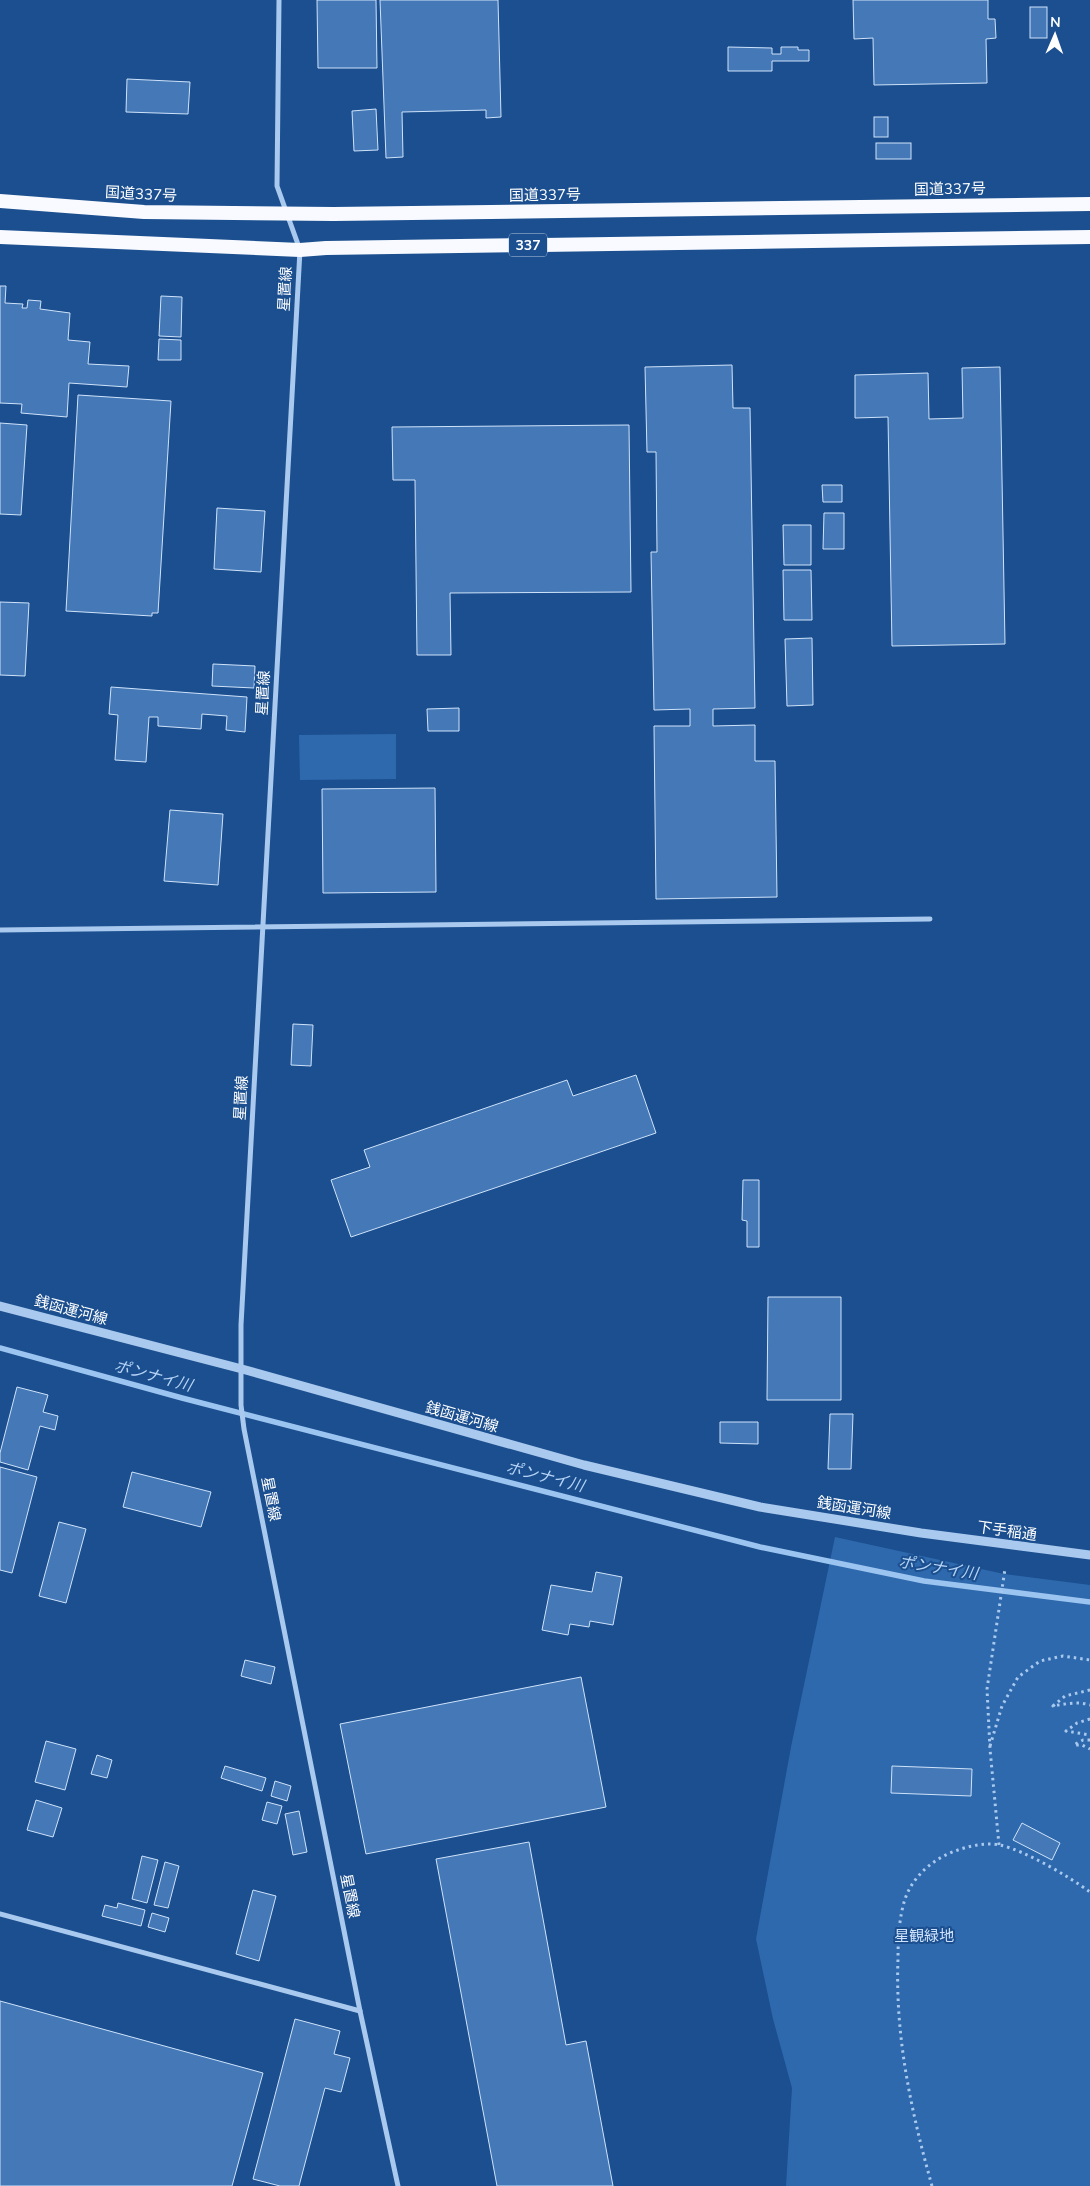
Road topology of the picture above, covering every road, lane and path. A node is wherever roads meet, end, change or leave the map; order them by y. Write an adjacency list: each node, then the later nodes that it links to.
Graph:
1 (279, 0): 4 (street, 星置線)
2 (0, 201): 4 (highway, 国道337号 / 337)
3 (1090, 204): 4 (highway, 国道337号 / 337)
4 (286, 213): 7 (street, 星置線)
5 (0, 237): 7 (highway, 337)
6 (1090, 237): 7 (highway, 337)
7 (300, 250): 9 (street, 星置線)
8 (930, 919): 9 (street)
9 (263, 927): 10 (street); 12 (street, 星置線)
10 (0, 930)
11 (0, 1306): 12 (street, 銭函運河線)
12 (242, 1369): 13 (street, 銭函運河線); 27 (street, 星置線)
13 (921, 1533): 14 (street, 下手稲通)
14 (1090, 1555)
15 (1005, 1569): 22 (path)
16 (1090, 1660): 22 (path)
17 (1090, 1690): 18 (path)
18 (1090, 1705)
19 (1090, 1719): 20 (path)
20 (1090, 1735)
21 (1090, 1740): 23 (path)
22 (990, 1749): 24 (path)
23 (1090, 1749)
24 (999, 1845): 25 (path); 29 (path)
25 (1090, 1892)
26 (0, 1914): 27 (street)
27 (360, 2011): 28 (street, 星置線)
28 (398, 2186)
29 (932, 2186)

